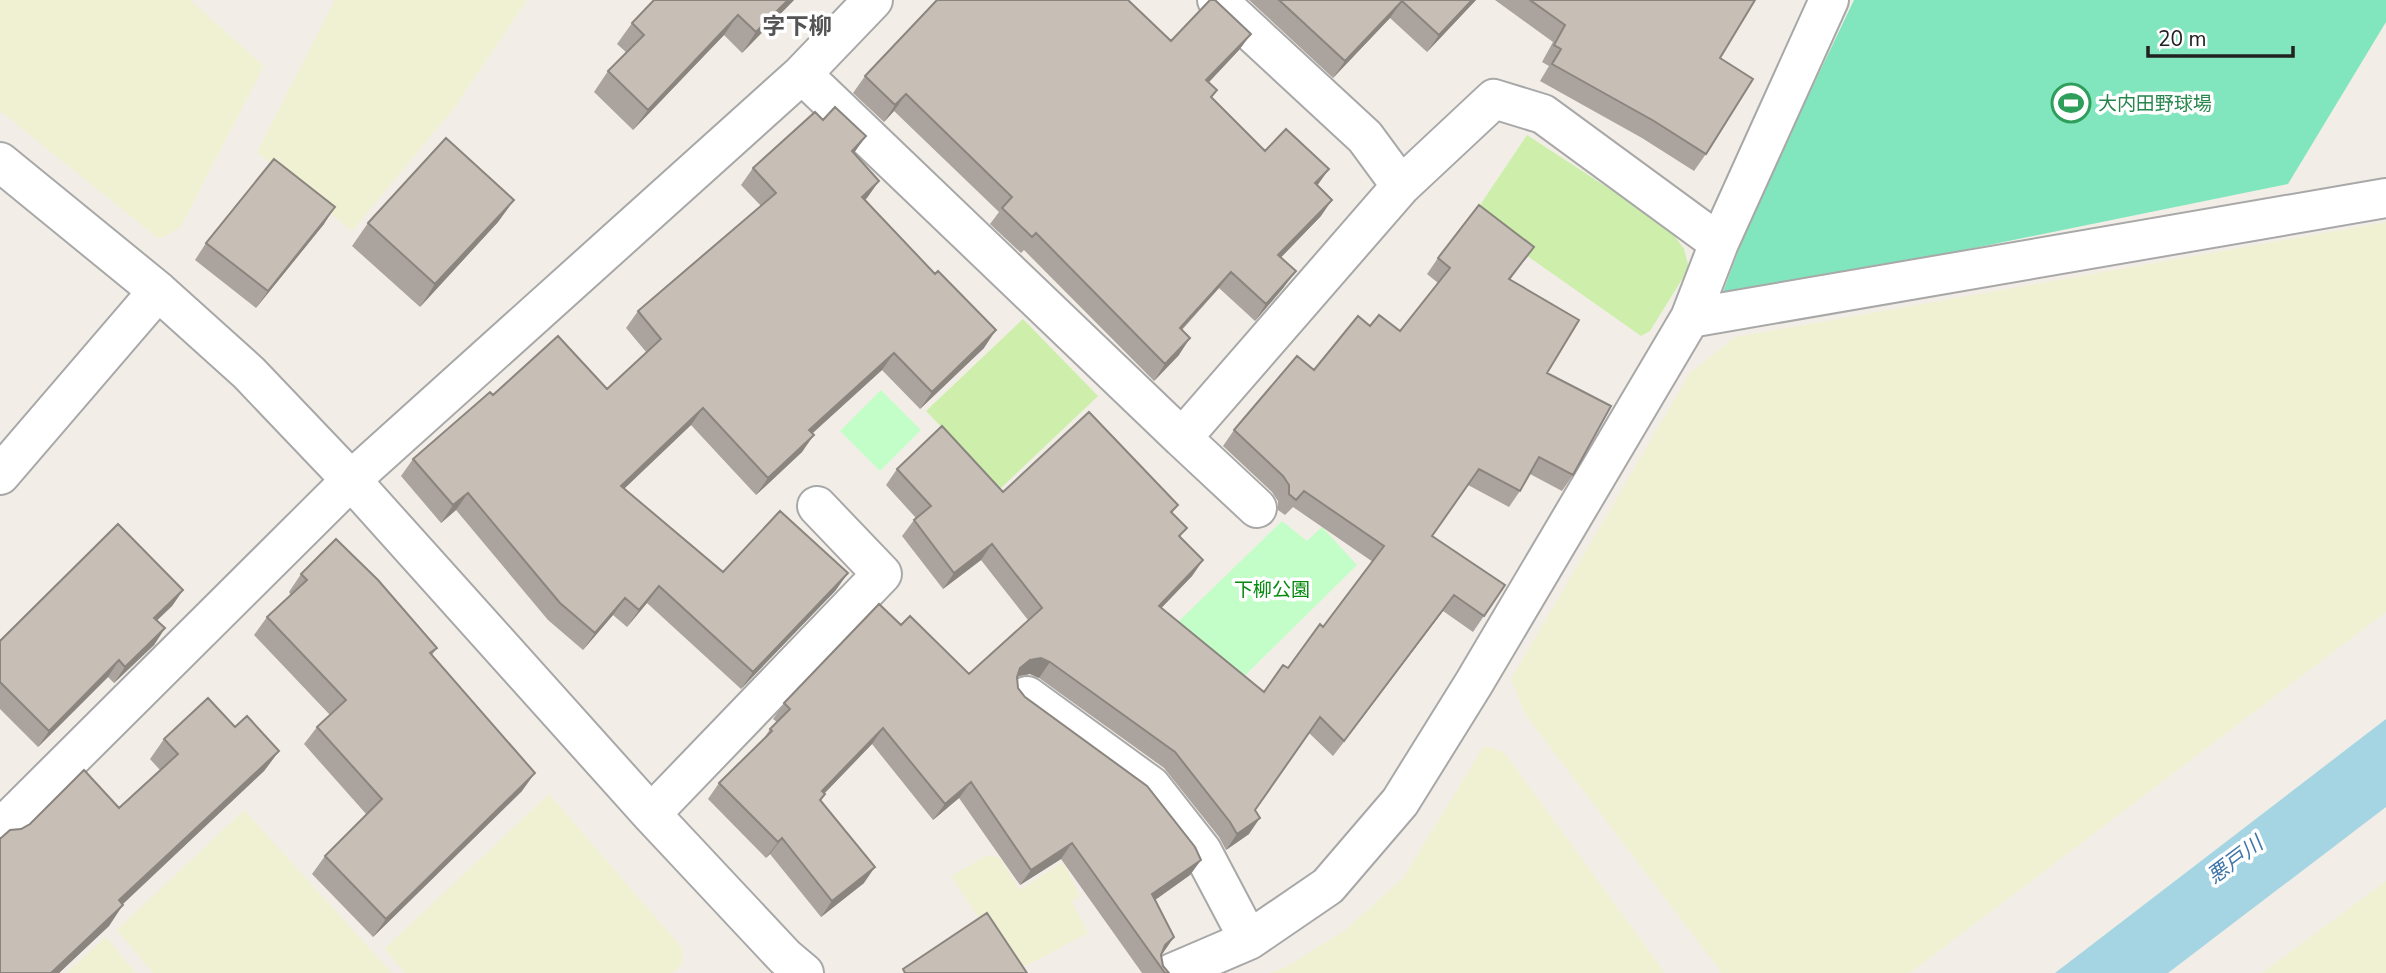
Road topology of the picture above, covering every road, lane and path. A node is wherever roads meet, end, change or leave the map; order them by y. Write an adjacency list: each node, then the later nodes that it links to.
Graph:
1 (873, 0): 4 (street)
2 (1217, 0): 6 (street)
3 (1829, 0): 8 (street)
4 (802, 74): 11 (street); 13 (street)
5 (0, 162): 9 (street)
6 (1401, 186): 8 (street); 11 (street)
7 (2386, 198): 10 (street)
8 (1718, 243): 10 (street)
9 (158, 291): 12 (street); 13 (street)
10 (1690, 318): 19 (street)
11 (1182, 438): 15 (street)
12 (0, 475)
13 (351, 480): 17 (street); 18 (street)
14 (817, 506): 17 (street)
15 (1257, 508)
16 (1027, 696): 19 (street)
17 (651, 814): 20 (street)
18 (0, 829)
19 (1248, 940): 21 (street)
20 (804, 973)
21 (1171, 973)

